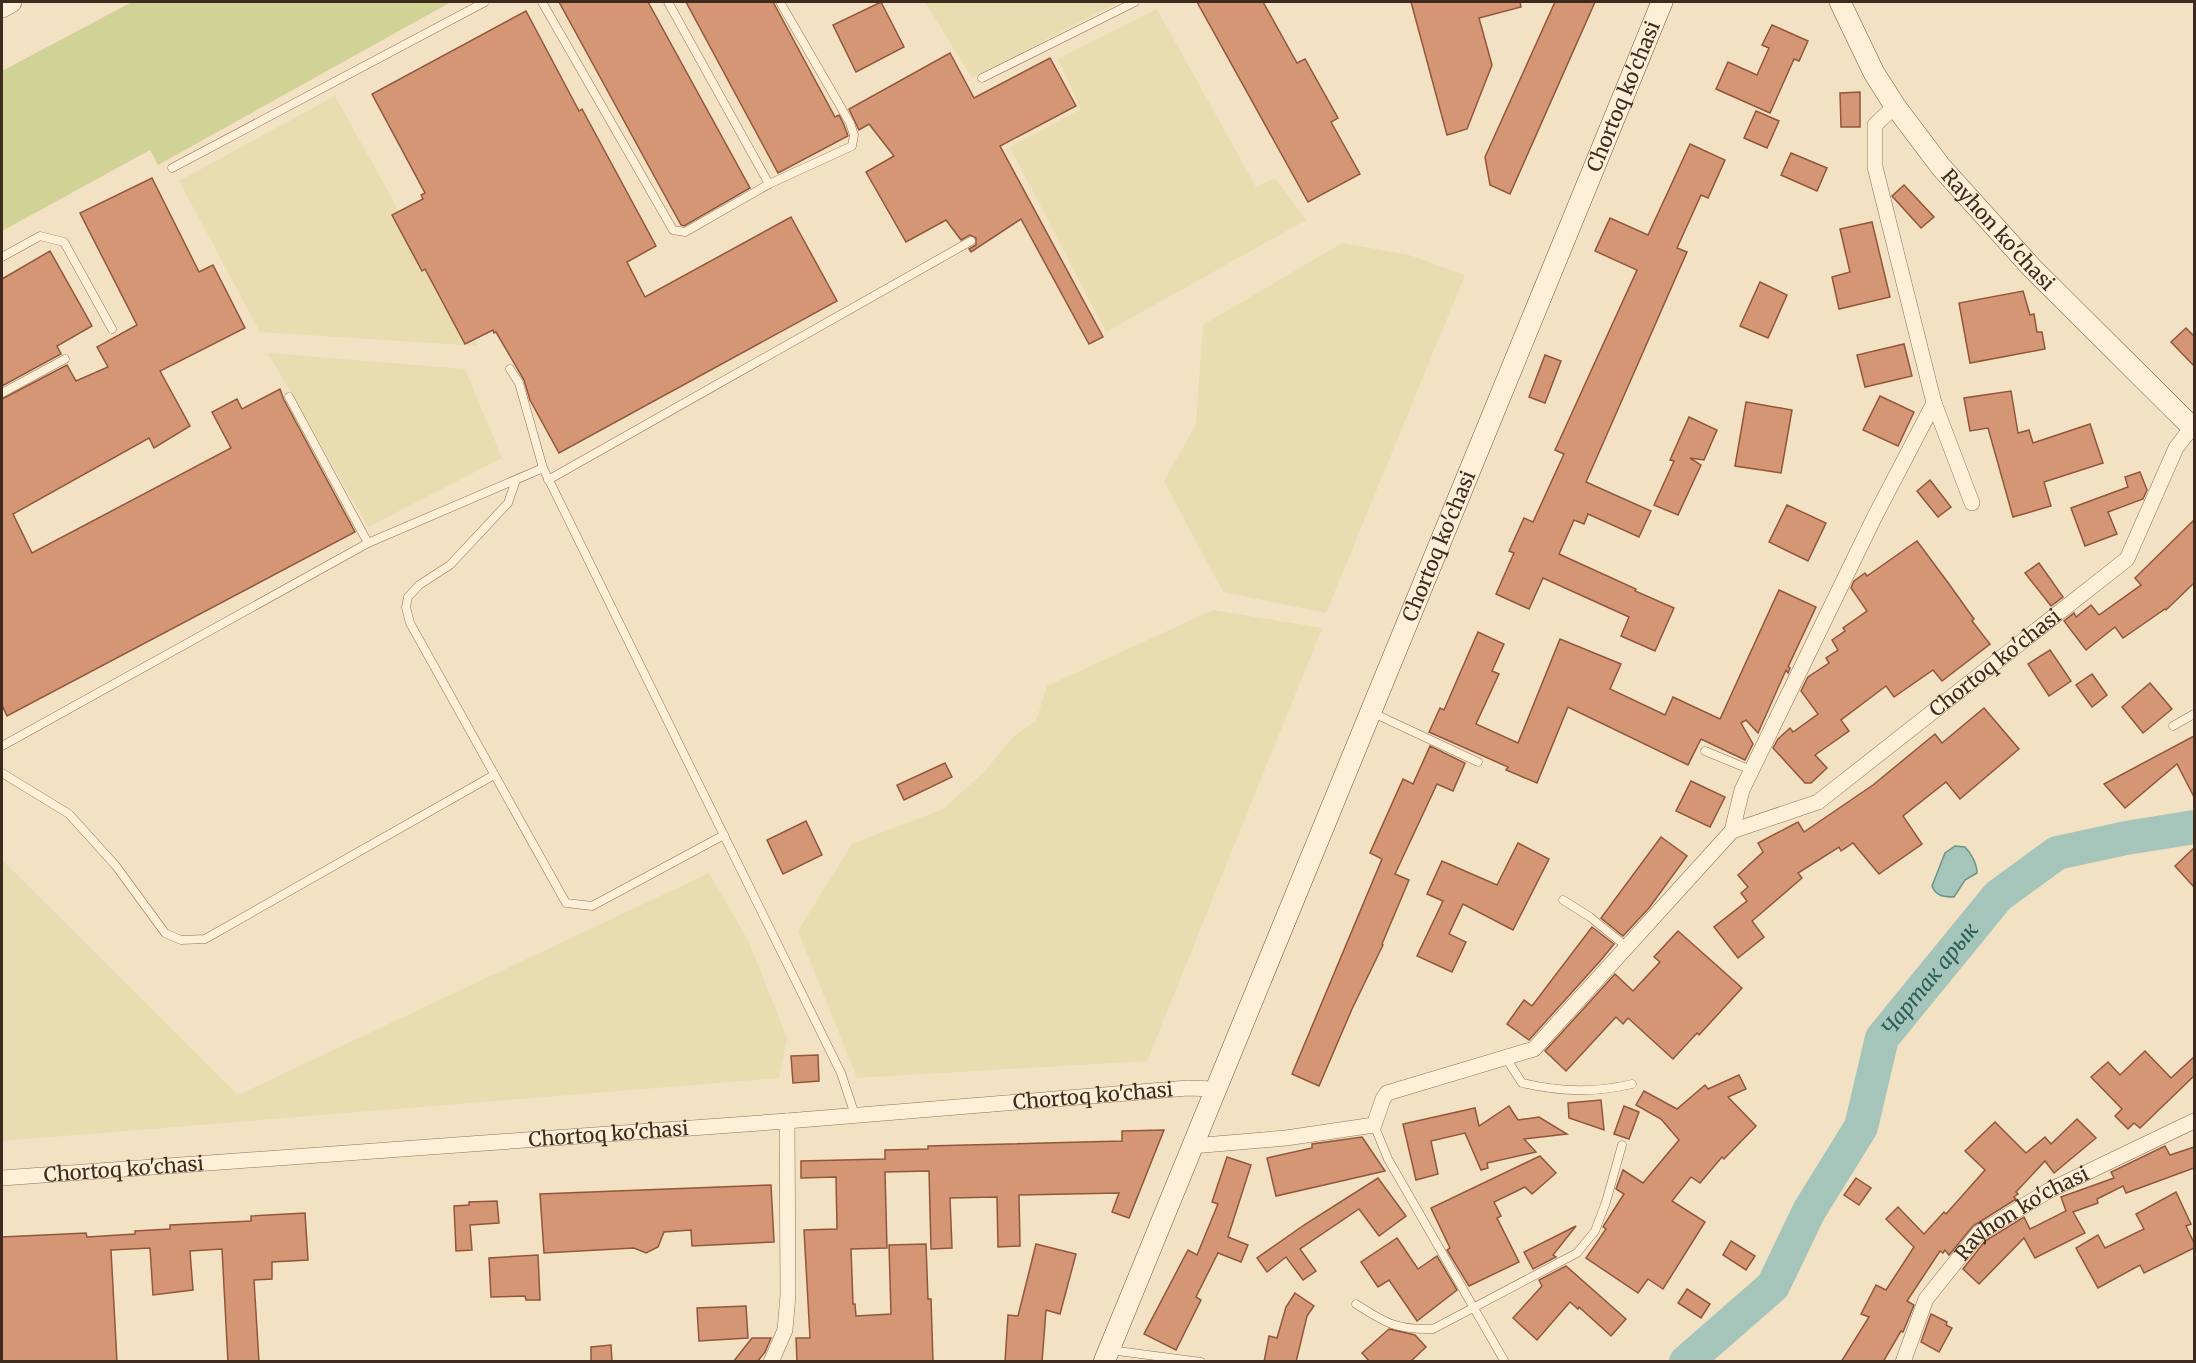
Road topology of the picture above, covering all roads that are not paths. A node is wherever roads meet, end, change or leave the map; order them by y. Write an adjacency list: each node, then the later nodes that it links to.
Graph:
1 (11, 2): 9 (street)
2 (485, 2): 12 (lane)
3 (542, 2): 13 (lane)
4 (668, 2): 13 (lane)
5 (780, 2): 13 (lane)
6 (1135, 2): 10 (lane)
7 (1662, 2): 28 (street, Chortoq ko'chasi)
8 (1840, 2): 11 (street, Rayhon ko'chasi)
9 (2, 7)
10 (982, 78)
11 (1894, 106): 21 (street); 22 (street, Rayhon ko'chasi)
12 (172, 168)
13 (769, 184)
14 (971, 242): 25 (lane)
15 (2, 257): 16 (lane)
16 (112, 329)
17 (65, 359): 19 (lane)
18 (510, 369): 23 (lane)
19 (2, 393)
20 (289, 396): 27 (lane)
21 (1934, 403): 26 (street); 34 (street, Chortoq ko'chasi)
22 (2193, 428): 37 (street, Chortoq ko'chasi)
23 (543, 468): 24 (lane); 25 (lane)
24 (516, 480): 27 (lane); 36 (lane)
25 (548, 480): 38 (lane)
26 (1972, 503)
27 (368, 543): 31 (lane)
28 (1370, 711): 33 (lane); 43 (street, Chortoq ko'chasi)
29 (2194, 714): 30 (lane)
30 (2173, 726)
31 (2, 743)
32 (1705, 752): 34 (lane)
33 (1478, 762)
34 (1751, 770): 37 (street, Chortoq ko'chasi)
35 (2, 773): 36 (lane)
36 (494, 775): 38 (lane)
37 (1732, 831): 40 (street, Chortoq ko'chasi)
38 (724, 835): 44 (lane)
39 (1563, 900): 40 (lane)
40 (1627, 946): 41 (street, Chortoq ko'chasi)
41 (1506, 1058): 42 (lane); 47 (street, Chortoq ko'chasi)
42 (1632, 1084)
43 (1214, 1089): 44 (street, Chortoq ko'chasi); 49 (street, Chortoq ko'chasi)
44 (855, 1115): 45 (street, Chortoq ko'chasi)
45 (787, 1121): 50 (street, Chortoq ko'chasi); 54 (street)
46 (2194, 1121): 57 (street, Rayhon ko'chasi)
47 (1374, 1125): 49 (street); 52 (lane)
48 (1622, 1145): 52 (lane)
49 (1192, 1146): 53 (street, Chortoq ko'chasi)
50 (2, 1178)
51 (1356, 1304): 52 (lane)
52 (1473, 1306): 56 (lane)
53 (1106, 1356): 55 (lane)
54 (771, 1362)
55 (1201, 1362)
56 (1505, 1362)
57 (1903, 1362)

